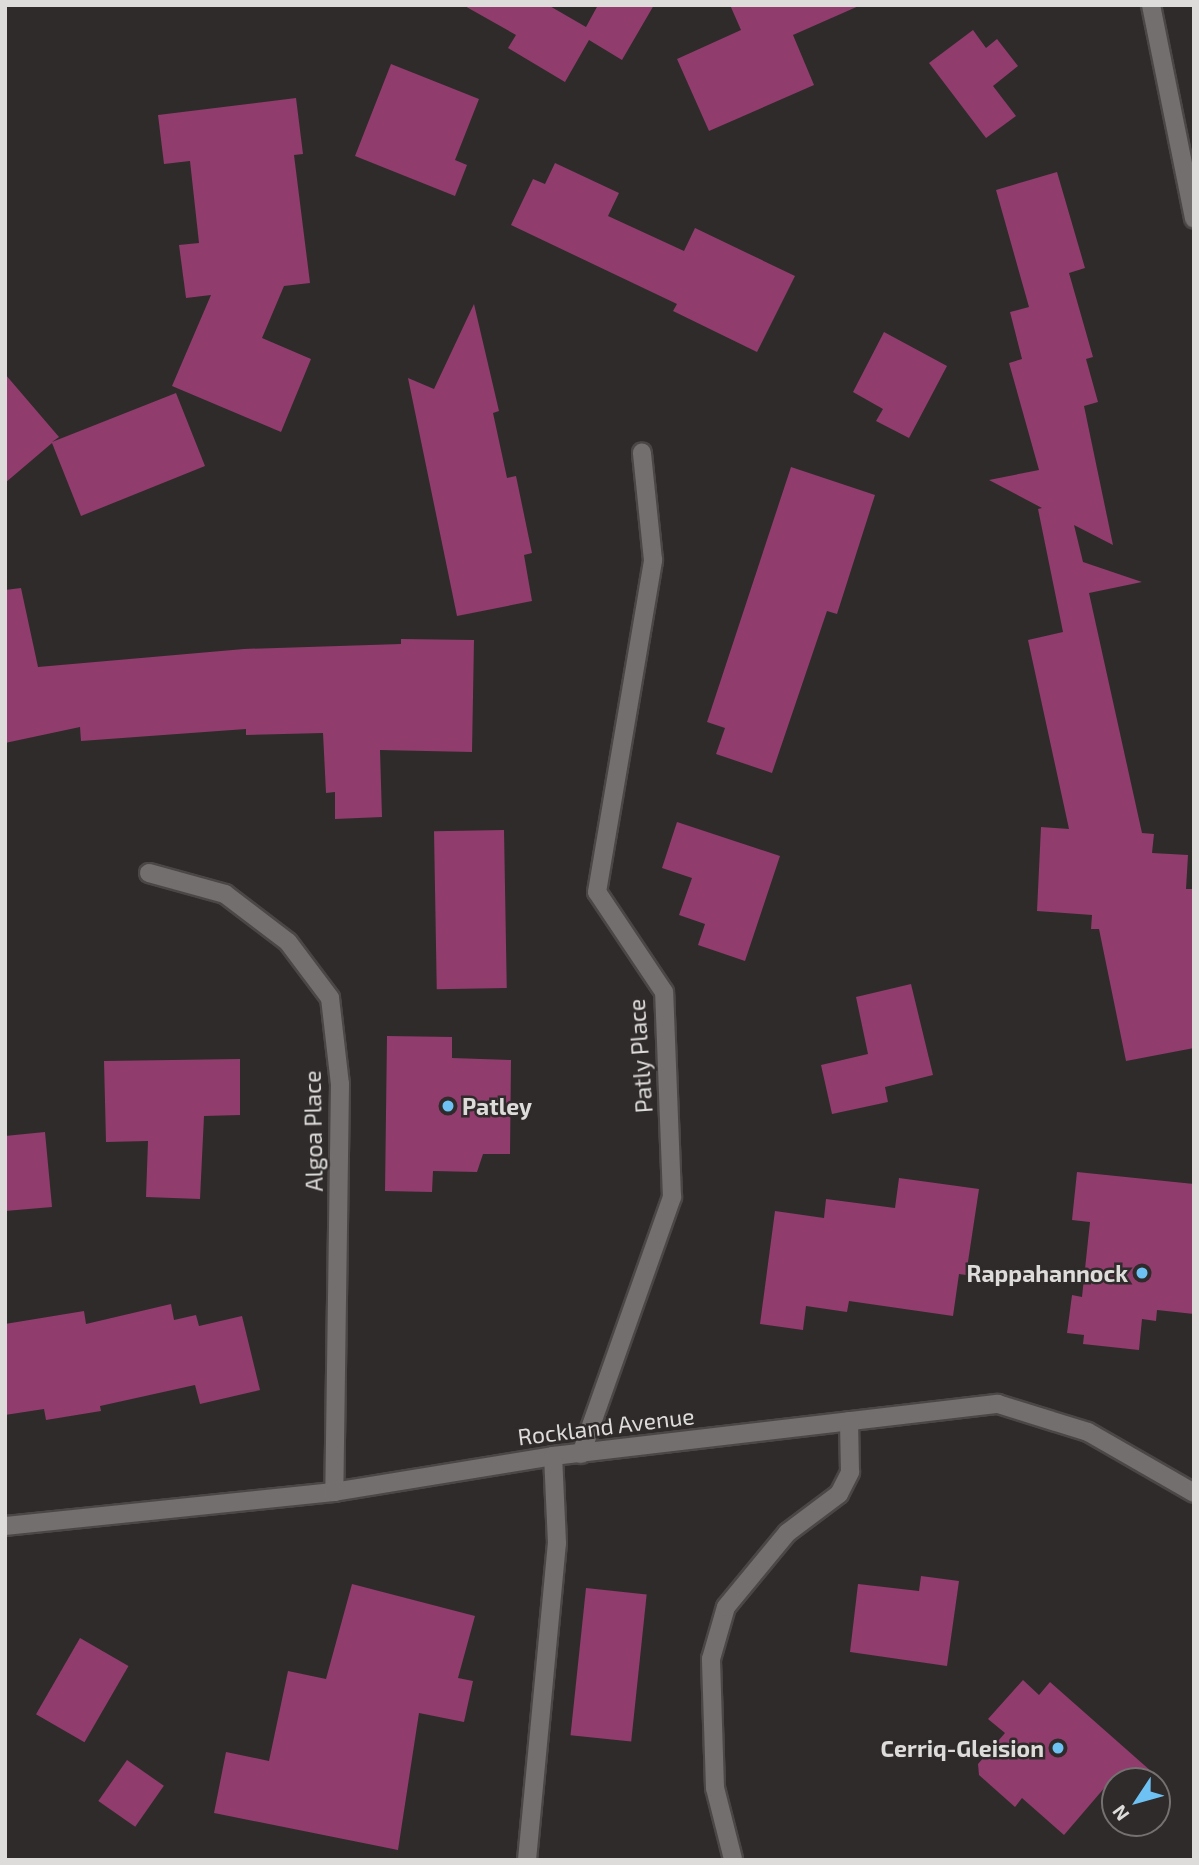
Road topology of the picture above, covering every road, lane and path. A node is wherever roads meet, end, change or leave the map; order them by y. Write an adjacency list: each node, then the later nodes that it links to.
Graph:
1 (1151, 5): 2 (street)
2 (1194, 219)
3 (642, 453): 6 (street, Patly Place)
4 (149, 873): 8 (street, Algoa Place)
5 (849, 1421): 6 (street, Rockland Avenue); 9 (street, Rockland Avenue); 11 (street)
6 (581, 1454): 7 (street, Rockland Avenue)
7 (553, 1456): 8 (street, Rockland Avenue); 12 (street)
8 (334, 1492): 10 (street, Rockland Avenue)
9 (1194, 1493)
10 (5, 1526)
11 (733, 1859)
12 (527, 1860)

